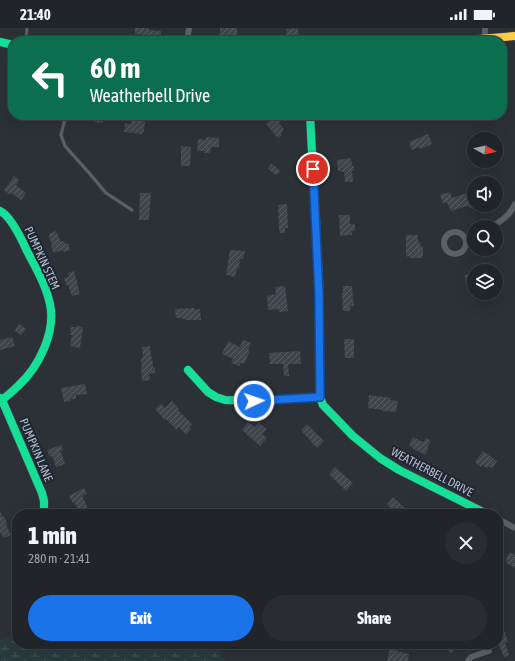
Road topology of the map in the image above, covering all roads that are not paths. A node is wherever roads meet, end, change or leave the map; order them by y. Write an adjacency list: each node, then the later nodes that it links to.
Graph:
1 (65, 120): 4 (lane)
2 (310, 120): 9 (street)
3 (515, 204): 6 (street)
4 (132, 210)
5 (0, 211): 10 (street, PUMPKIN STEM)
6 (502, 220)
7 (465, 238): 7 (street)
8 (188, 370): 9 (street)
9 (320, 397): 12 (street, WEATHERBELL DRIVE)
10 (1, 399): 11 (street, PUMPKIN LANE)
11 (45, 509)
12 (477, 509)
13 (503, 522): 14 (street)
14 (515, 528)
15 (489, 651): 16 (street)
16 (468, 661)

